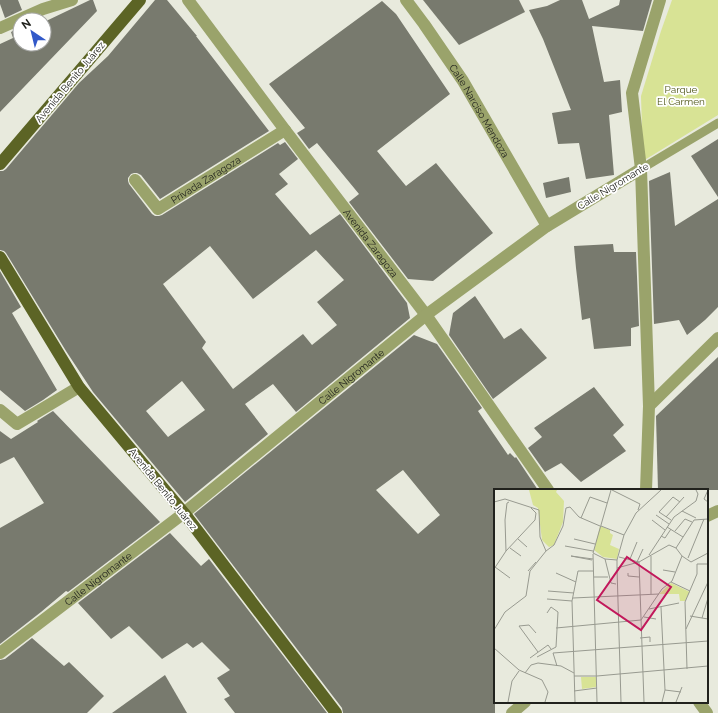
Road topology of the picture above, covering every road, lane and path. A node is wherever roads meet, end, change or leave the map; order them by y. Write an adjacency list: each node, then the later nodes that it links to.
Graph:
1 (72, 0): 6 (street)
2 (140, 0): 10 (main road, Avenida Benito Juárez)
3 (188, 0): 9 (street, Avenida Zaragoza)
4 (406, 0): 13 (street, Calle Narciso Mendoza)
5 (660, 0): 11 (street)
6 (42, 5): 7 (street)
7 (0, 28)
8 (718, 123): 11 (lane, Calle Nigromante)
9 (285, 130): 12 (street, Privada Zaragoza); 15 (street, Avenida Zaragoza)
10 (0, 164)
11 (641, 169): 13 (street, Calle Nigromante); 18 (street)
12 (135, 180)
13 (547, 226): 15 (street, Calle Nigromante)
14 (0, 257): 17 (main road, Avenida Benito Juárez)
15 (426, 316): 20 (street, Avenida Zaragoza); 23 (street, Calle Nigromante)
16 (718, 338): 18 (street)
17 (79, 387): 19 (street); 23 (main road, Avenida Benito Juárez)
18 (648, 406): 21 (street)
19 (0, 410)
20 (547, 489)
21 (646, 489)
22 (718, 511): 24 (street)
23 (184, 513): 25 (street, Calle Nigromante); 28 (main road, Avenida Benito Juárez)
24 (708, 516)
25 (0, 652)
26 (524, 703): 29 (street)
27 (700, 703): 30 (street)
28 (336, 713)
29 (512, 713)
30 (707, 713)

